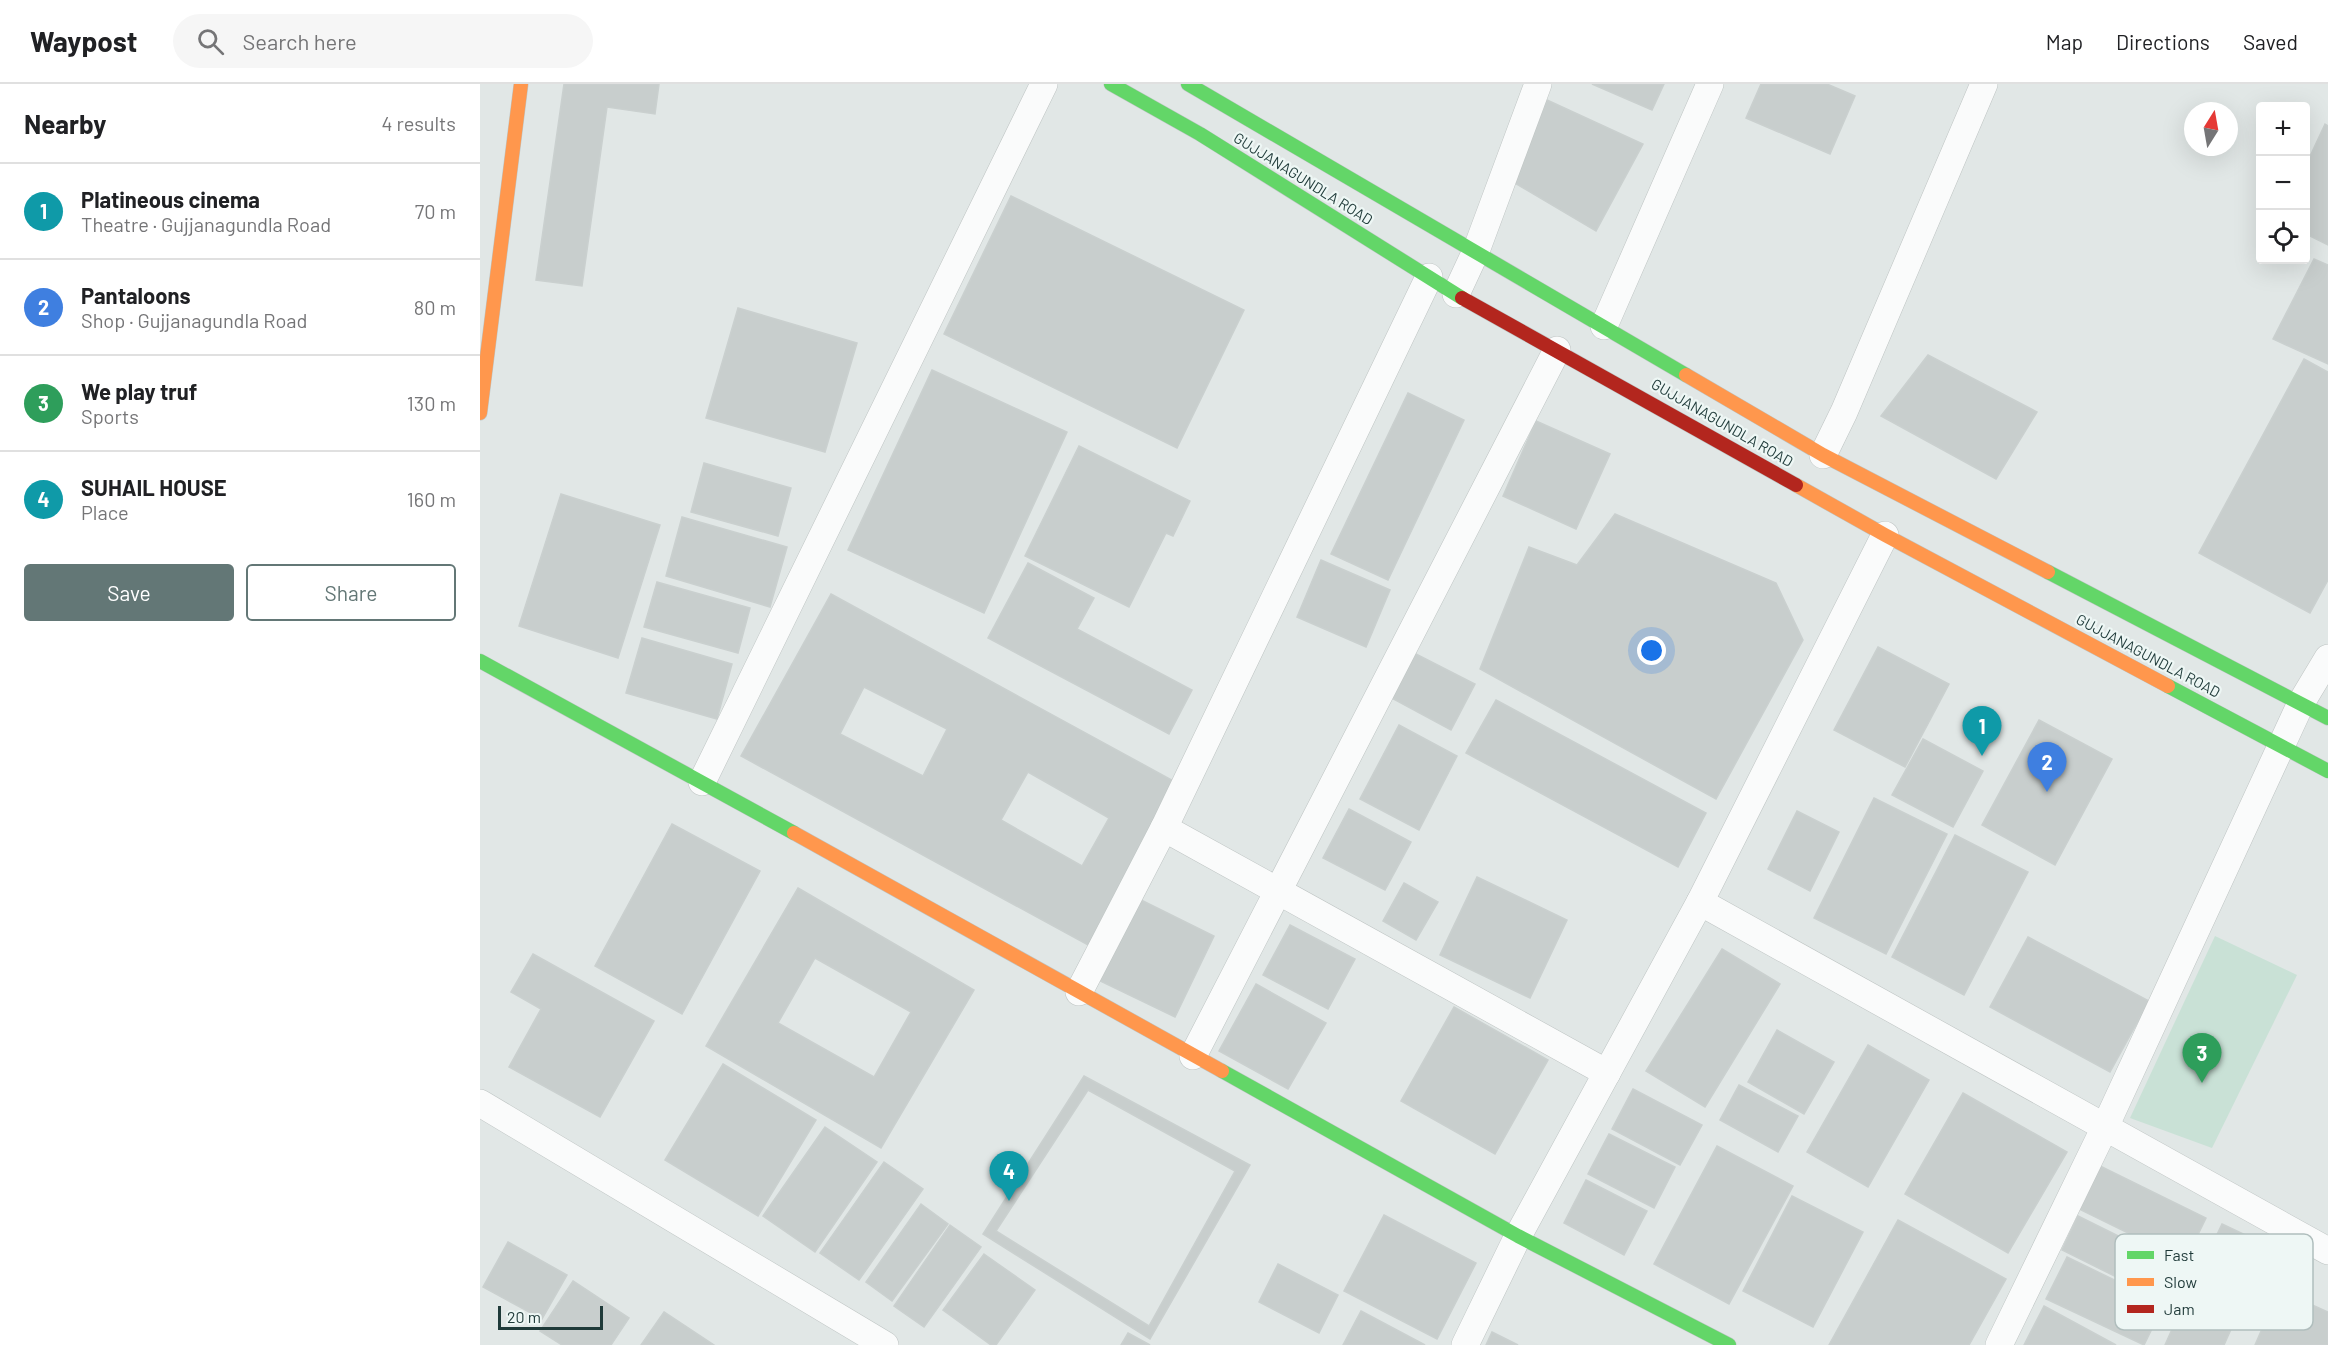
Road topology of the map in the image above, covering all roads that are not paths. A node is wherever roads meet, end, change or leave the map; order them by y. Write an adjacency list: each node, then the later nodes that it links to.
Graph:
1 (521, 84): 13 (main road)
2 (1044, 84): 22 (street)
3 (1111, 84): 9 (main road, GUJJANAGUNDLA ROAD)
4 (1538, 84): 8 (street)
5 (1710, 84): 11 (street)
6 (1984, 84): 14 (street)
7 (1201, 87): 8 (main road, GUJJANAGUNDLA ROAD)
8 (1476, 251): 10 (street); 11 (main road, GUJJANAGUNDLA ROAD)
9 (1429, 277): 10 (main road, GUJJANAGUNDLA ROAD); 23 (street)
10 (1456, 294): 12 (main road, GUJJANAGUNDLA ROAD)
11 (1604, 326): 14 (main road, GUJJANAGUNDLA ROAD)
12 (1557, 350): 15 (main road, GUJJANAGUNDLA ROAD); 24 (street)
13 (480, 413)
14 (1823, 455): 18 (main road, GUJJANAGUNDLA ROAD)
15 (1885, 535): 20 (main road, GUJJANAGUNDLA ROAD); 25 (street)
16 (2328, 658): 18 (street)
17 (480, 662): 22 (main road)
18 (2301, 703): 19 (main road, GUJJANAGUNDLA ROAD); 20 (street)
19 (2328, 718)
20 (2282, 746): 21 (main road, GUJJANAGUNDLA ROAD); 30 (street)
21 (2328, 771)
22 (702, 782): 26 (main road)
23 (1164, 828): 24 (street); 26 (street)
24 (1278, 892): 27 (street); 28 (street)
25 (1700, 902): 28 (street); 30 (street)
26 (1080, 992): 27 (main road)
27 (1193, 1056): 32 (main road)
28 (1607, 1072): 32 (street)
29 (480, 1103): 35 (street)
30 (2105, 1127): 31 (street); 38 (street)
31 (2297, 1234)
32 (1518, 1236): 36 (street); 37 (main road)
33 (2313, 1243): 34 (street)
34 (2328, 1251)
35 (885, 1345)
36 (1465, 1345)
37 (1729, 1345)
38 (1999, 1345)

